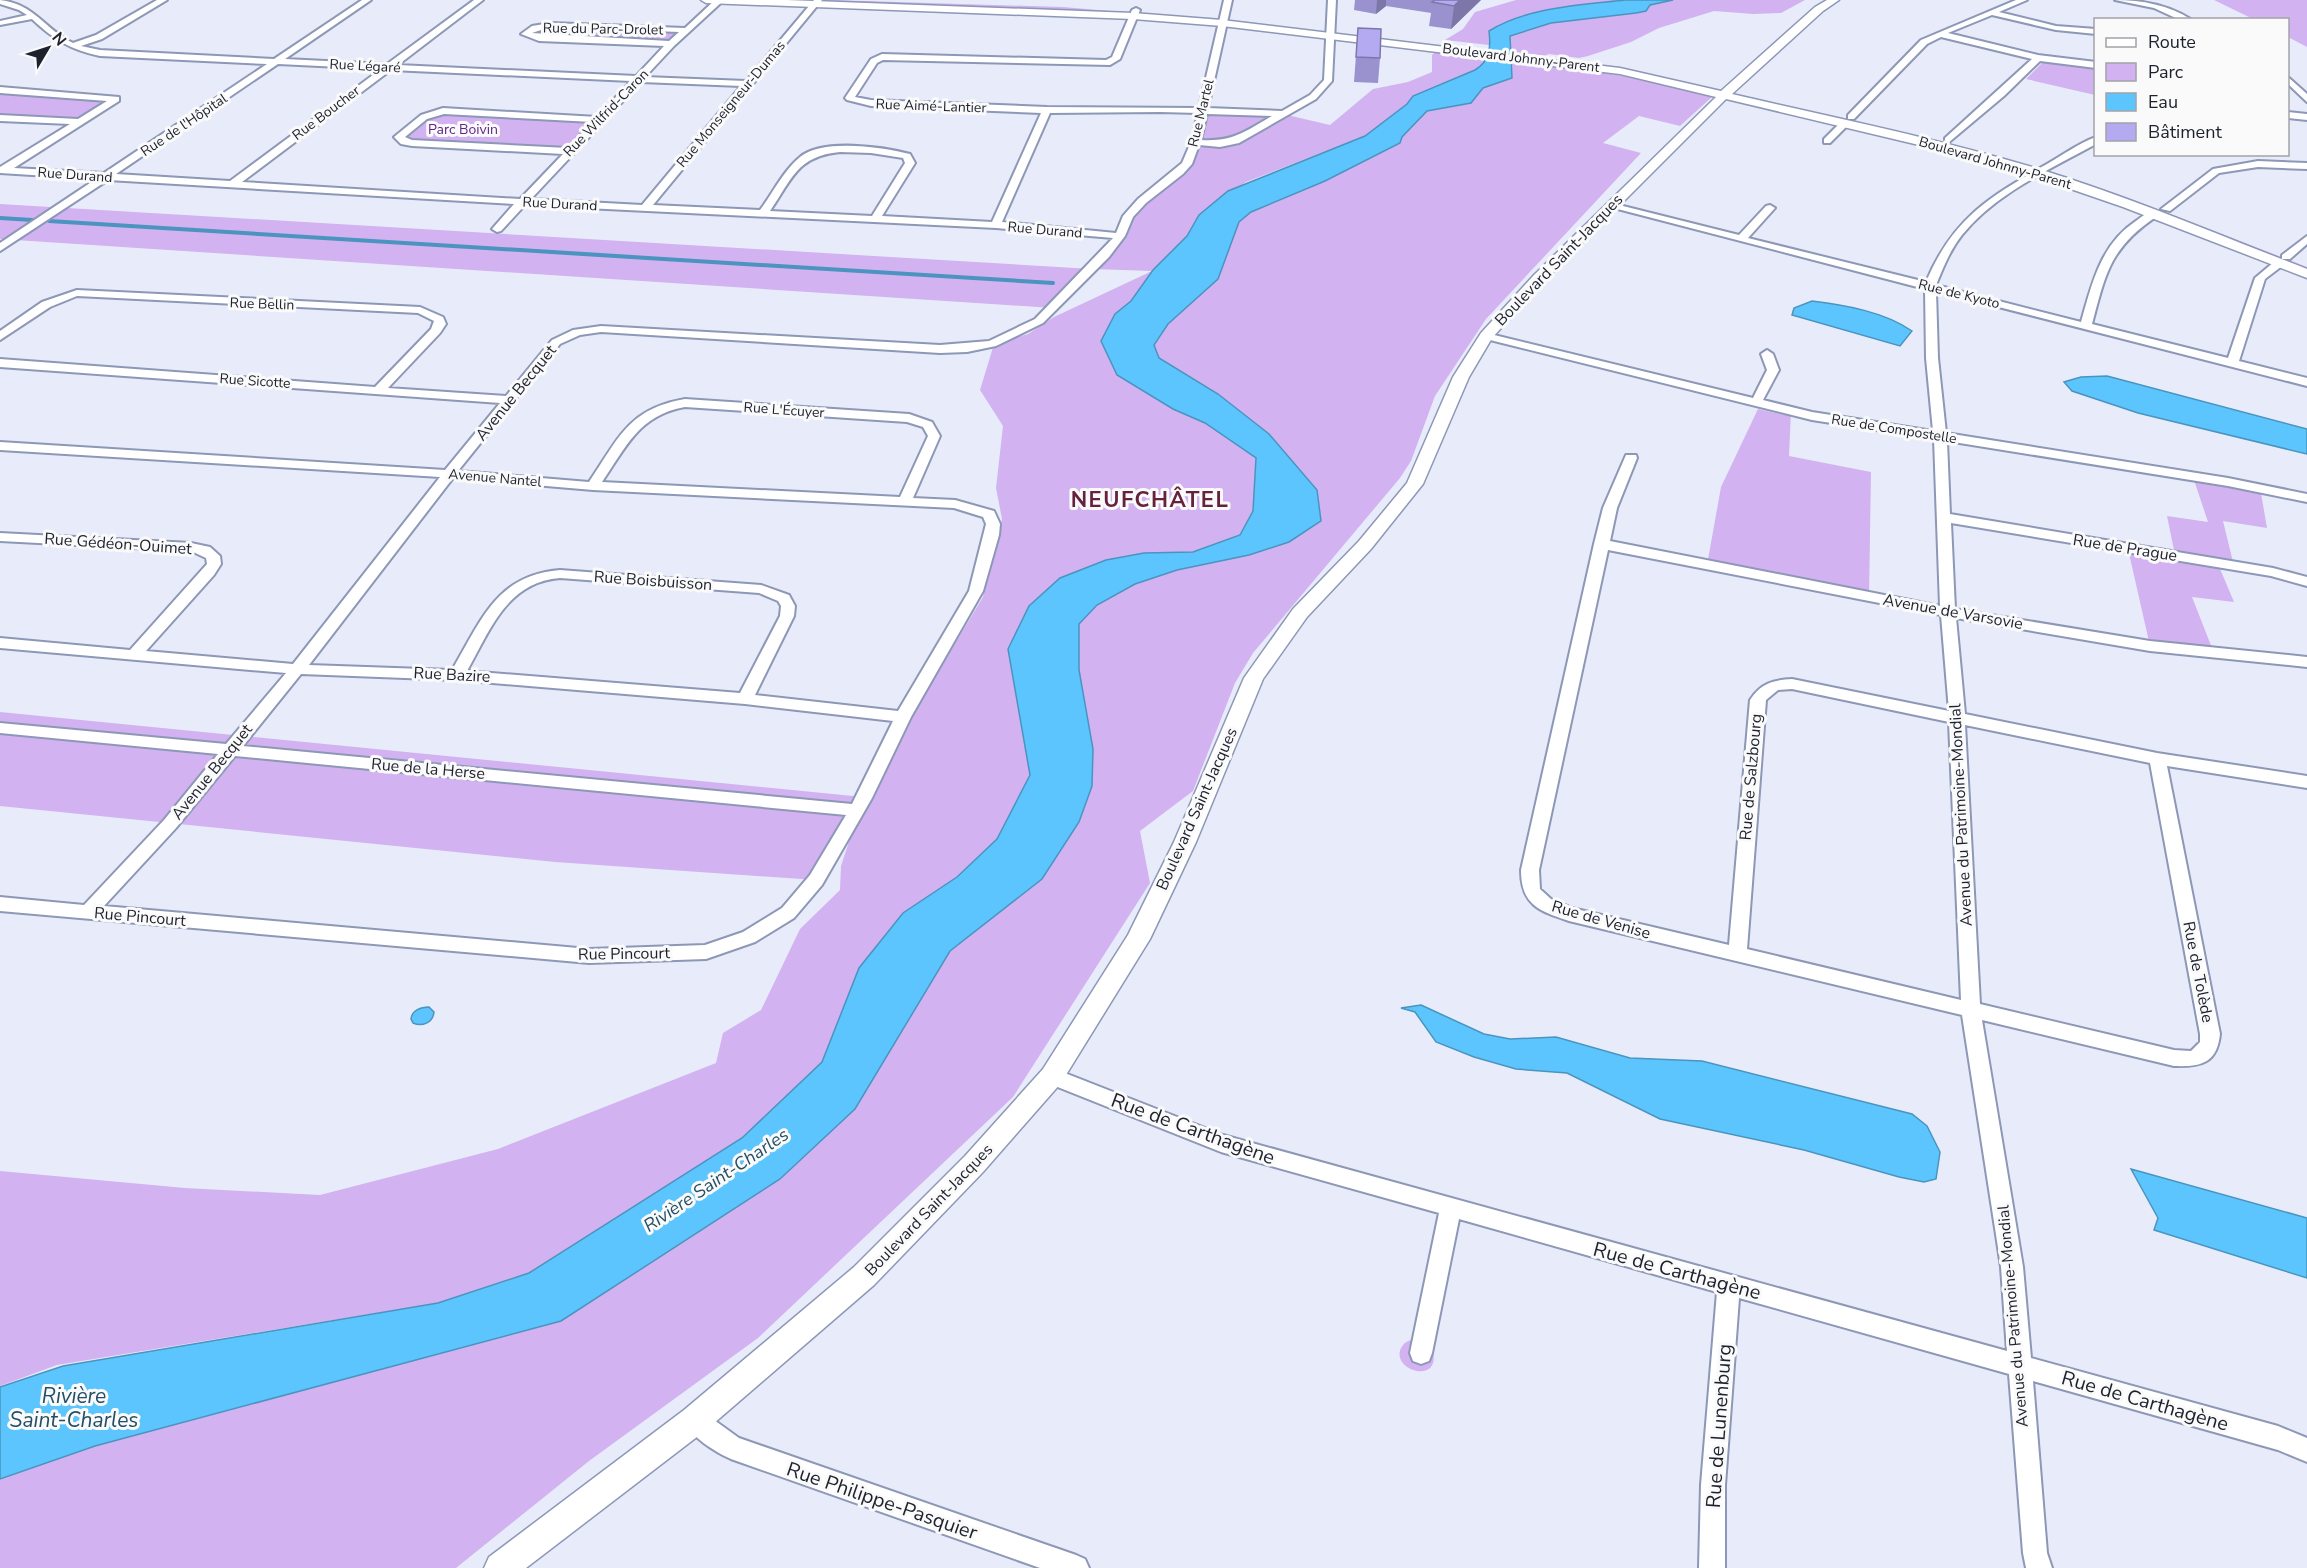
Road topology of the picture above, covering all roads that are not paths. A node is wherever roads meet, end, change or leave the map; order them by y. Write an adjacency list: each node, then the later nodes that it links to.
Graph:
1 (163, 0): 25 (street)
2 (367, 0): 27 (street, Rue de l'Hôpital)
3 (479, 0): 29 (street, Rue Boucher)
4 (706, 0): 5 (street, Boulevard Johnny-Parent)
5 (720, 0): 13 (street, Boulevard Johnny-Parent); 20 (street, Rue Wilfrid-Caron)
6 (893, 0): 15 (street, Boulevard Johnny-Parent)
7 (1228, 0): 18 (street, Rue Martel)
8 (1332, 0): 21 (street)
9 (1834, 0): 34 (street, Boulevard Saint-Jacques)
10 (2023, 0): 14 (street)
11 (2119, 0): 17 (street)
12 (0, 2): 16 (street, Rue Légaré)
13 (816, 2): 15 (street, Boulevard Johnny-Parent); 32 (street, Rue Monseigneur-Dumas)
14 (1992, 12): 22 (street); 23 (street)
15 (1135, 13): 18 (street, Boulevard Johnny-Parent); 36 (street, Rue Aimé-Lantier)
16 (35, 16): 19 (street); 25 (street, Rue Légaré)
17 (2183, 18)
18 (1223, 20): 21 (street, Boulevard Johnny-Parent); 37 (street, Rue Martel)
19 (0, 23)
20 (686, 30): 24 (street, Rue Wilfrid-Caron); 24 (street, Rue du Parc-Drolet)
21 (1331, 32): 34 (street, Boulevard Johnny-Parent); 38 (street)
22 (2094, 32)
23 (1940, 34): 26 (street); 43 (street)
24 (671, 44): 30 (street, Rue Wilfrid-Caron)
25 (74, 46): 27 (street, Rue Légaré)
26 (2038, 58): 28 (street); 45 (street)
27 (276, 62): 29 (street, Rue Légaré); 53 (street, Rue de l'Hôpital)
28 (2094, 65)
29 (387, 67): 30 (street, Rue Légaré); 54 (street, Rue Boucher)
30 (639, 79): 32 (street, Rue Légaré); 42 (street, Rue Wilfrid-Caron)
31 (2289, 81): 35 (street)
32 (746, 84): 57 (street, Rue Monseigneur-Dumas)
33 (0, 90): 44 (street)
34 (1727, 92): 43 (street, Boulevard Johnny-Parent); 56 (street, Boulevard Saint-Jacques)
35 (2307, 99)
36 (1047, 110): 37 (street, Rue Aimé-Lantier); 62 (street)
37 (1202, 110): 38 (street, Rue Aimé-Lantier); 48 (street, Rue Martel)
38 (1283, 114): 48 (street)
39 (2289, 116): 40 (street)
40 (2307, 117)
41 (0, 118): 44 (street)
42 (601, 120): 49 (street, Rue Wilfrid-Caron); 49 (street)
43 (1848, 121): 45 (street, Boulevard Johnny-Parent); 46 (street); 52 (street, Boulevard Johnny-Parent)
44 (80, 122): 51 (street)
45 (1948, 140): 52 (street, Boulevard Johnny-Parent)
46 (1827, 141)
47 (2094, 141): 52 (street, Avenue du Patrimoine-Mondial)
48 (1196, 142): 64 (street, Rue Martel)
49 (569, 151): 55 (street, Rue Wilfrid-Caron)
50 (2307, 166): 59 (street)
51 (1, 170): 53 (street, Rue Durand)
52 (2042, 170): 59 (street, Boulevard Johnny-Parent); 71 (street, Avenue du Patrimoine-Mondial)
53 (107, 177): 54 (street, Rue Durand); 67 (street, Rue de l'Hôpital)
54 (231, 184): 55 (street, Rue Durand)
55 (524, 202): 57 (street, Rue Durand); 63 (street, Rue Wilfrid-Caron)
56 (1611, 206): 65 (street, Rue de Kyoto); 73 (street, Boulevard Saint-Jacques)
57 (645, 208): 60 (street, Rue Durand)
58 (1770, 208): 65 (street)
59 (2160, 211): 68 (street, Boulevard Johnny-Parent); 72 (street)
60 (764, 214): 61 (street, Rue Durand); 61 (street)
61 (875, 219): 62 (street, Rue Durand)
62 (996, 225): 64 (street, Rue Durand)
63 (497, 229)
64 (1120, 236): 80 (street, Avenue Becquet)
65 (1741, 239): 71 (street, Rue de Kyoto)
66 (2307, 239): 68 (street)
67 (0, 248)
68 (2282, 260): 69 (street, Boulevard Johnny-Parent); 70 (street, Boulevard Johnny-Parent); 76 (street)
69 (2307, 264)
70 (2307, 274)
71 (1930, 286): 72 (street, Rue de Kyoto); 82 (street, Avenue du Patrimoine-Mondial)
72 (2086, 326): 76 (street, Rue de Kyoto)
73 (1486, 336): 81 (street, Rue de Compostelle); 112 (street, Boulevard Saint-Jacques)
74 (0, 337): 79 (street, Rue Bellin)
75 (1767, 354): 81 (street)
76 (2233, 362): 78 (street, Rue de Kyoto)
77 (0, 363): 79 (street, Rue Sicotte)
78 (2307, 382)
79 (379, 390): 80 (street, Rue Sicotte)
80 (509, 400): 85 (street, Avenue Becquet)
81 (1756, 403): 82 (street, Rue de Compostelle)
82 (1940, 436): 87 (street, Rue de Compostelle); 90 (street, Avenue du Patrimoine-Mondial)
83 (0, 446): 85 (street, Avenue Nantel)
84 (1630, 458): 92 (street, Rue de Venise)
85 (449, 474): 86 (street, Avenue Nantel); 98 (street, Avenue Becquet)
86 (593, 486): 88 (street, Avenue Nantel); 88 (street, Rue L'Écuyer)
87 (2307, 498)
88 (905, 501): 89 (street, Avenue Nantel)
89 (989, 514): 101 (street, Rue Pincourt)
90 (1942, 517): 93 (street, Rue de Prague); 94 (street, Avenue du Patrimoine-Mondial)
91 (0, 537): 96 (street, Rue Gédéon-Ouimet)
92 (1601, 544): 94 (street, Avenue de Varsovie); 110 (street, Rue de Venise)
93 (2307, 582)
94 (1948, 612): 97 (street, Avenue de Varsovie); 102 (street, Avenue du Patrimoine-Mondial)
95 (0, 643): 96 (street, Rue Bazire)
96 (134, 655): 98 (street, Rue Bazire)
97 (2307, 662)
98 (297, 669): 99 (street, Rue Bazire); 104 (street, Avenue Becquet)
99 (456, 675): 100 (street, Rue Bazire); 100 (street, Rue Boisbuisson)
100 (745, 699): 101 (street, Rue Bazire)
101 (903, 717): 107 (street, Rue Pincourt)
102 (1957, 717): 105 (street); 110 (street, Rue de Salzbourg); 111 (street, Avenue du Patrimoine-Mondial)
103 (0, 728): 104 (street, Rue de la Herse)
104 (229, 750): 107 (street, Rue de la Herse); 109 (street, Avenue Becquet)
105 (2157, 759): 106 (street); 111 (street, Rue de Tolède)
106 (2307, 782)
107 (856, 810): 109 (street, Rue Pincourt)
108 (0, 904): 109 (street, Rue Pincourt)
109 (87, 913)
110 (1737, 955): 111 (street, Rue de Venise)
111 (1971, 1010): 116 (street, Avenue du Patrimoine-Mondial)
112 (1052, 1076): 113 (street, Rue de Carthagène); 117 (street, Boulevard Saint-Jacques)
113 (1451, 1208): 114 (street, Rue de Carthagène); 115 (street)
114 (1729, 1285): 116 (street, Rue de Carthagène); 121 (street, Rue de Lunenburg)
115 (1421, 1353)
116 (2018, 1365): 118 (street, Rue de Carthagène); 122 (street, Avenue du Patrimoine-Mondial)
117 (695, 1420): 119 (street, Boulevard Saint-Jacques); 120 (street, Rue Philippe-Pasquier)
118 (2307, 1450)
119 (500, 1568)
120 (1076, 1568)
121 (1712, 1568)
122 (2038, 1568)

